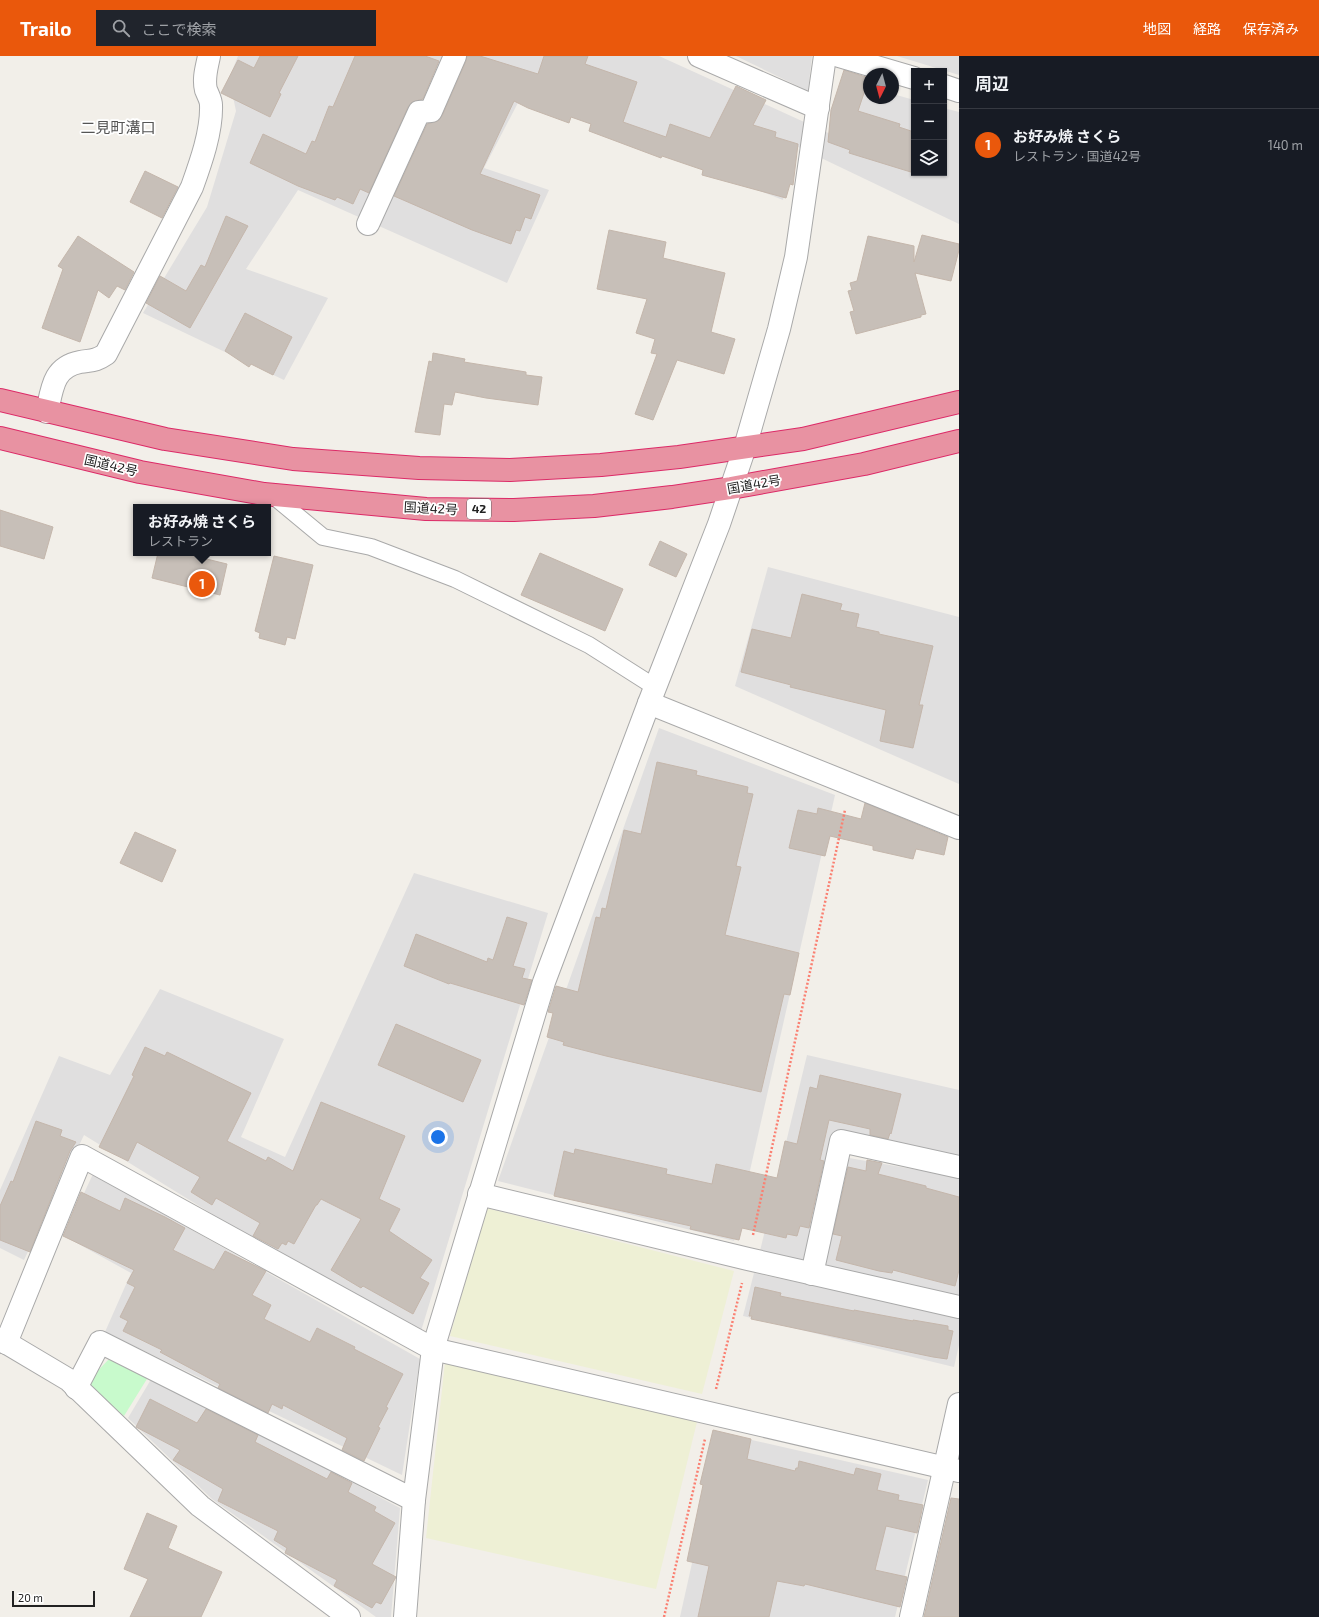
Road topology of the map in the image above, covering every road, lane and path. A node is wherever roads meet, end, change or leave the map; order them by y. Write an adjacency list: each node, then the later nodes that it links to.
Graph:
1 (209, 56): 13 (street)
2 (455, 56): 10 (street)
3 (699, 56): 9 (street)
4 (825, 56): 9 (street)
5 (838, 56): 6 (street)
6 (911, 77)
7 (947, 87): 8 (street)
8 (959, 91)
9 (818, 108): 16 (street)
10 (368, 224)
11 (0, 400): 13 (highway)
12 (959, 402): 16 (highway)
13 (47, 412): 16 (highway)
14 (0, 438): 18 (highway, 国道42号 / 42)
15 (959, 442): 17 (highway, 国道42号 / 42)
16 (745, 447): 17 (street)
17 (732, 488): 18 (highway, 国道42号 / 42); 19 (street)
18 (271, 494): 19 (lane)
19 (652, 695): 20 (street); 23 (street)
20 (851, 784): 21 (street); 24 (path)
21 (959, 828)
22 (959, 1166): 25 (street)
23 (479, 1194): 24 (street); 28 (street)
24 (748, 1260): 25 (street); 31 (path)
25 (812, 1274): 26 (street)
26 (959, 1307)
27 (3, 1341): 28 (street); 29 (street)
28 (433, 1349): 31 (street); 33 (street)
29 (76, 1388): 33 (street); 34 (street)
30 (959, 1404): 32 (street)
31 (711, 1412): 32 (street); 36 (path)
32 (952, 1469): 37 (street)
33 (414, 1500): 35 (street)
34 (349, 1617)
35 (405, 1617)
36 (664, 1617)
37 (911, 1617)

